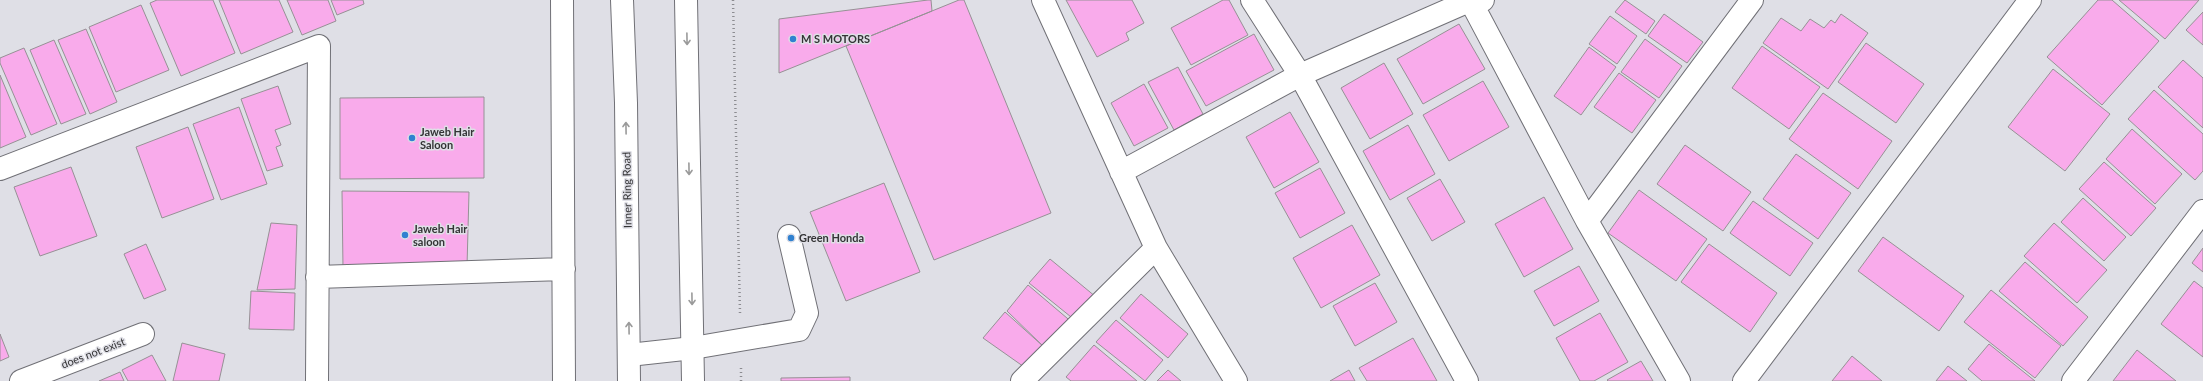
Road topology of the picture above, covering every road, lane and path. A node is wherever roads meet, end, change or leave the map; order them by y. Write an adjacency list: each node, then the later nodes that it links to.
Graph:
1 (562, 0): 17 (main road)
2 (622, 0): 22 (main road, Inner Ring Road, one-way to 2)
3 (686, 0): 21 (main road, one-way to 21)
4 (733, 0): 20 (path)
5 (1043, 0): 12 (main road)
6 (1252, 0): 10 (main road)
7 (1475, 0): 10 (main road); 14 (main road)
8 (1752, 0): 14 (main road)
9 (2030, 0): 33 (main road)
10 (1300, 76): 12 (main road); 31 (main road)
11 (0, 170): 18 (main road)
12 (1121, 172): 16 (main road)
13 (2203, 211): 34 (main road)
14 (1588, 221): 32 (main road)
15 (790, 236): 20 (main road)
16 (1156, 248): 29 (main road); 30 (main road)
17 (564, 269): 18 (main road); 25 (main road)
18 (318, 277): 24 (main road)
19 (143, 334): 23 (main road, does not exist)
20 (741, 340): 21 (main road); 28 (path)
21 (693, 348): 22 (main road); 27 (main road)
22 (629, 355): 26 (main road, Inner Ring Road)
23 (21, 381)
24 (317, 381)
25 (564, 381)
26 (629, 381)
27 (693, 381)
28 (741, 381)
29 (1022, 381)
30 (1236, 381)
31 (1468, 381)
32 (1680, 381)
33 (1744, 381)
34 (2073, 381)

